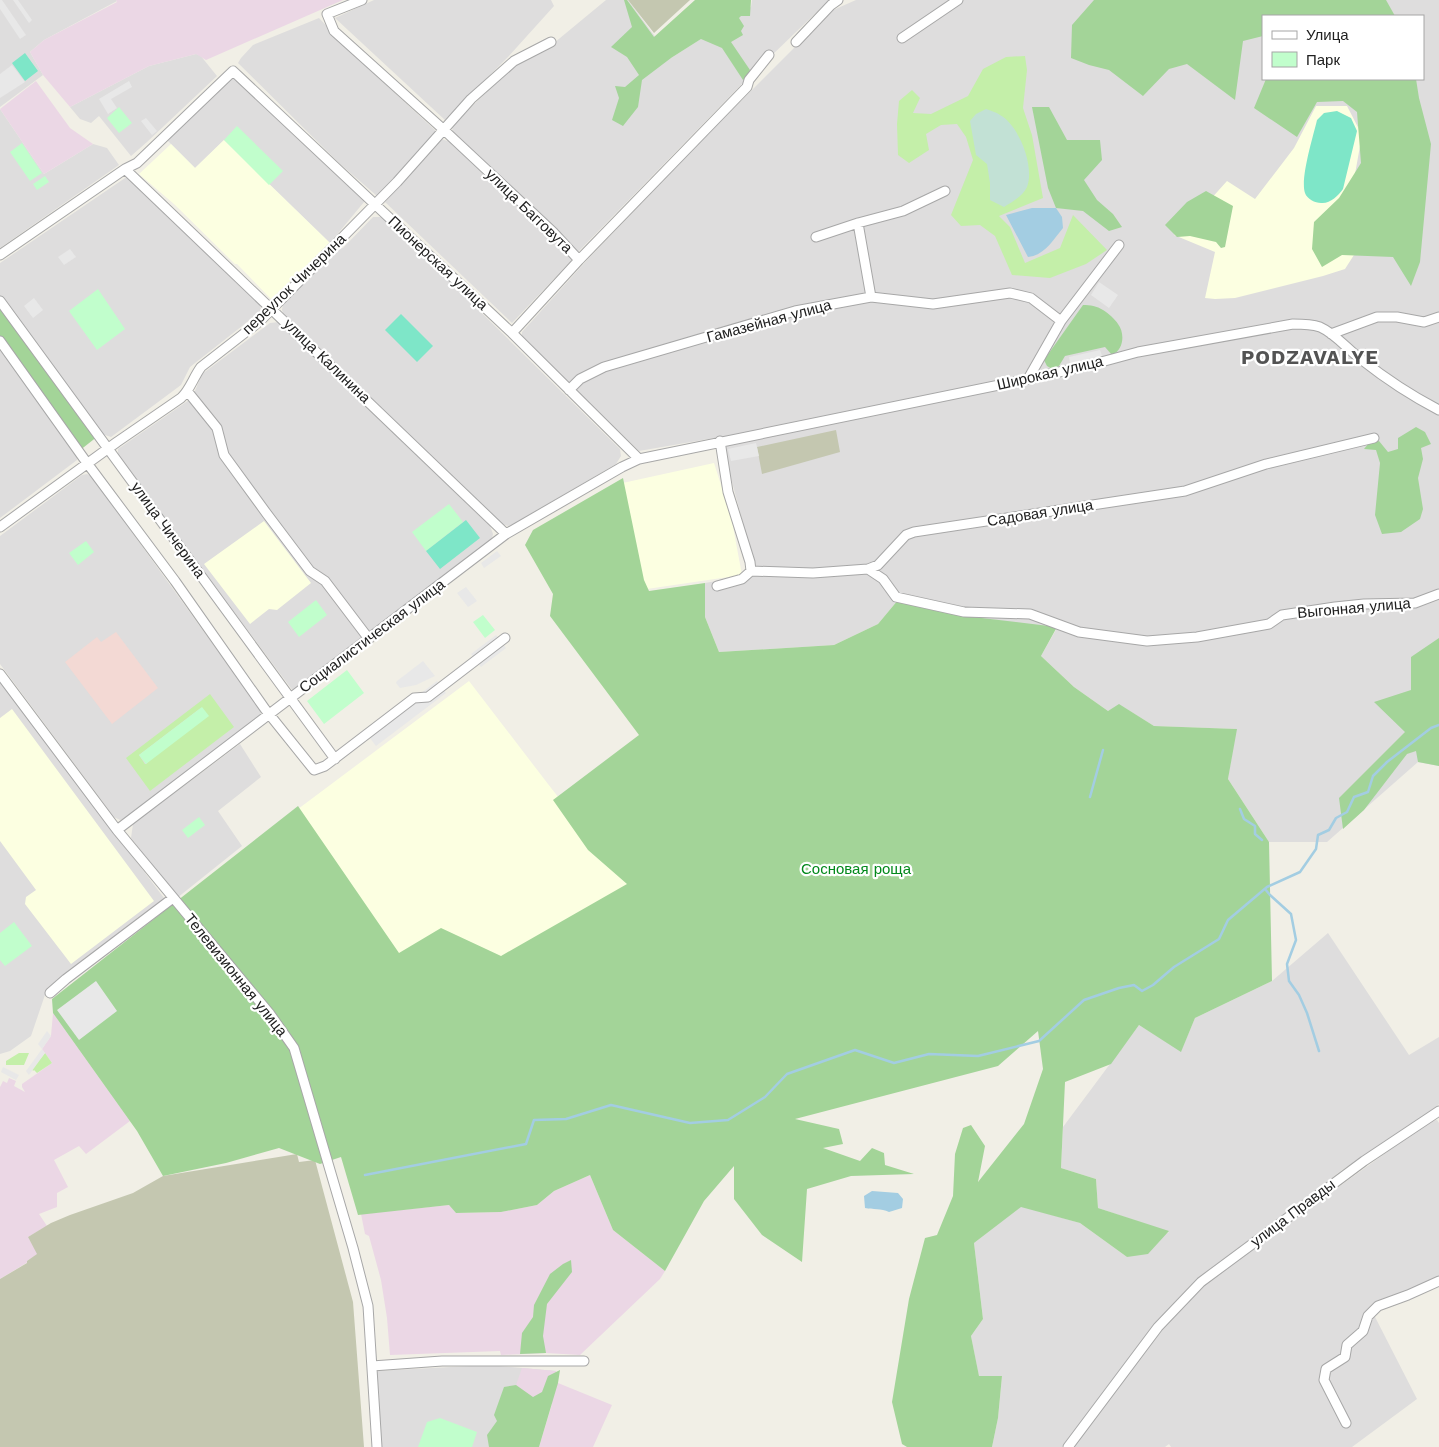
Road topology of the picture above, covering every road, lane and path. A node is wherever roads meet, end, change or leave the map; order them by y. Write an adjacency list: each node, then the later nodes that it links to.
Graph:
1 (362, 0): 8 (street, улица Багговута)
2 (838, 0): 6 (street)
3 (958, 0): 4 (street)
4 (902, 38)
5 (551, 42): 8 (street, переулок Чичерина)
6 (796, 42)
7 (769, 55): 16 (street, улица Багговута)
8 (444, 130): 11 (street, переулок Чичерина); 16 (street, улица Багговута)
9 (125, 169): 11 (street, Пионерская улица); 15 (street); 19 (street, улица Калинина)
10 (945, 191): 12 (street)
11 (375, 204): 19 (street, переулок Чичерина); 22 (street, Пионерская улица)
12 (858, 223): 13 (street); 17 (street)
13 (816, 237)
14 (1119, 245): 21 (street)
15 (0, 255)
16 (579, 260): 22 (street)
17 (871, 297): 21 (street, Гамазейная улица); 26 (street, Гамазейная улица)
18 (0, 301): 31 (street, улица Чичерина)
19 (272, 309): 27 (street, переулок Чичерина); 35 (street, улица Калинина)
20 (1439, 317): 23 (street)
21 (1061, 320): 25 (street)
22 (512, 333): 26 (street, Пионерская улица)
23 (1331, 334): 25 (street, Широкая улица); 28 (street, Широкая улица)
24 (0, 341): 33 (street, улица Чичерина)
25 (1028, 379): 30 (street, Широкая улица)
26 (569, 390): 32 (street, Пионерская улица)
27 (188, 392): 31 (street, переулок Чичерина); 41 (street)
28 (1439, 410)
29 (1374, 438): 36 (street, Садовая улица)
30 (720, 441): 32 (street, Широкая улица); 37 (street)
31 (108, 449): 33 (street, переулок Чичерина); 43 (street, улица Чичерина)
32 (639, 459): 35 (street, Социалистическая улица)
33 (87, 463): 34 (street, переулок Чичерина); 44 (street, улица Чичерина)
34 (0, 527)
35 (506, 534): 41 (street, Социалистическая улица)
36 (868, 569): 37 (street); 39 (street, Выгонная улица)
37 (751, 571): 38 (street)
38 (717, 586)
39 (1439, 594)
40 (505, 638): 45 (street)
41 (369, 639): 43 (street, Социалистическая улица)
42 (0, 674): 46 (street, Телевизионная улица)
43 (290, 699): 44 (street, Социалистическая улица); 45 (street, улица Чичерина)
44 (269, 715): 45 (street, улица Чичерина); 46 (street, Социалистическая улица)
45 (335, 759)
46 (117, 830): 47 (street, Телевизионная улица)
47 (173, 898): 48 (street); 52 (street, Телевизионная улица)
48 (50, 993)
49 (1439, 1112): 55 (street, улица Правды)
50 (1439, 1281): 53 (street)
51 (584, 1361): 52 (street)
52 (372, 1366): 54 (street, Телевизионная улица)
53 (1346, 1423)
54 (377, 1447)
55 (1068, 1447)

